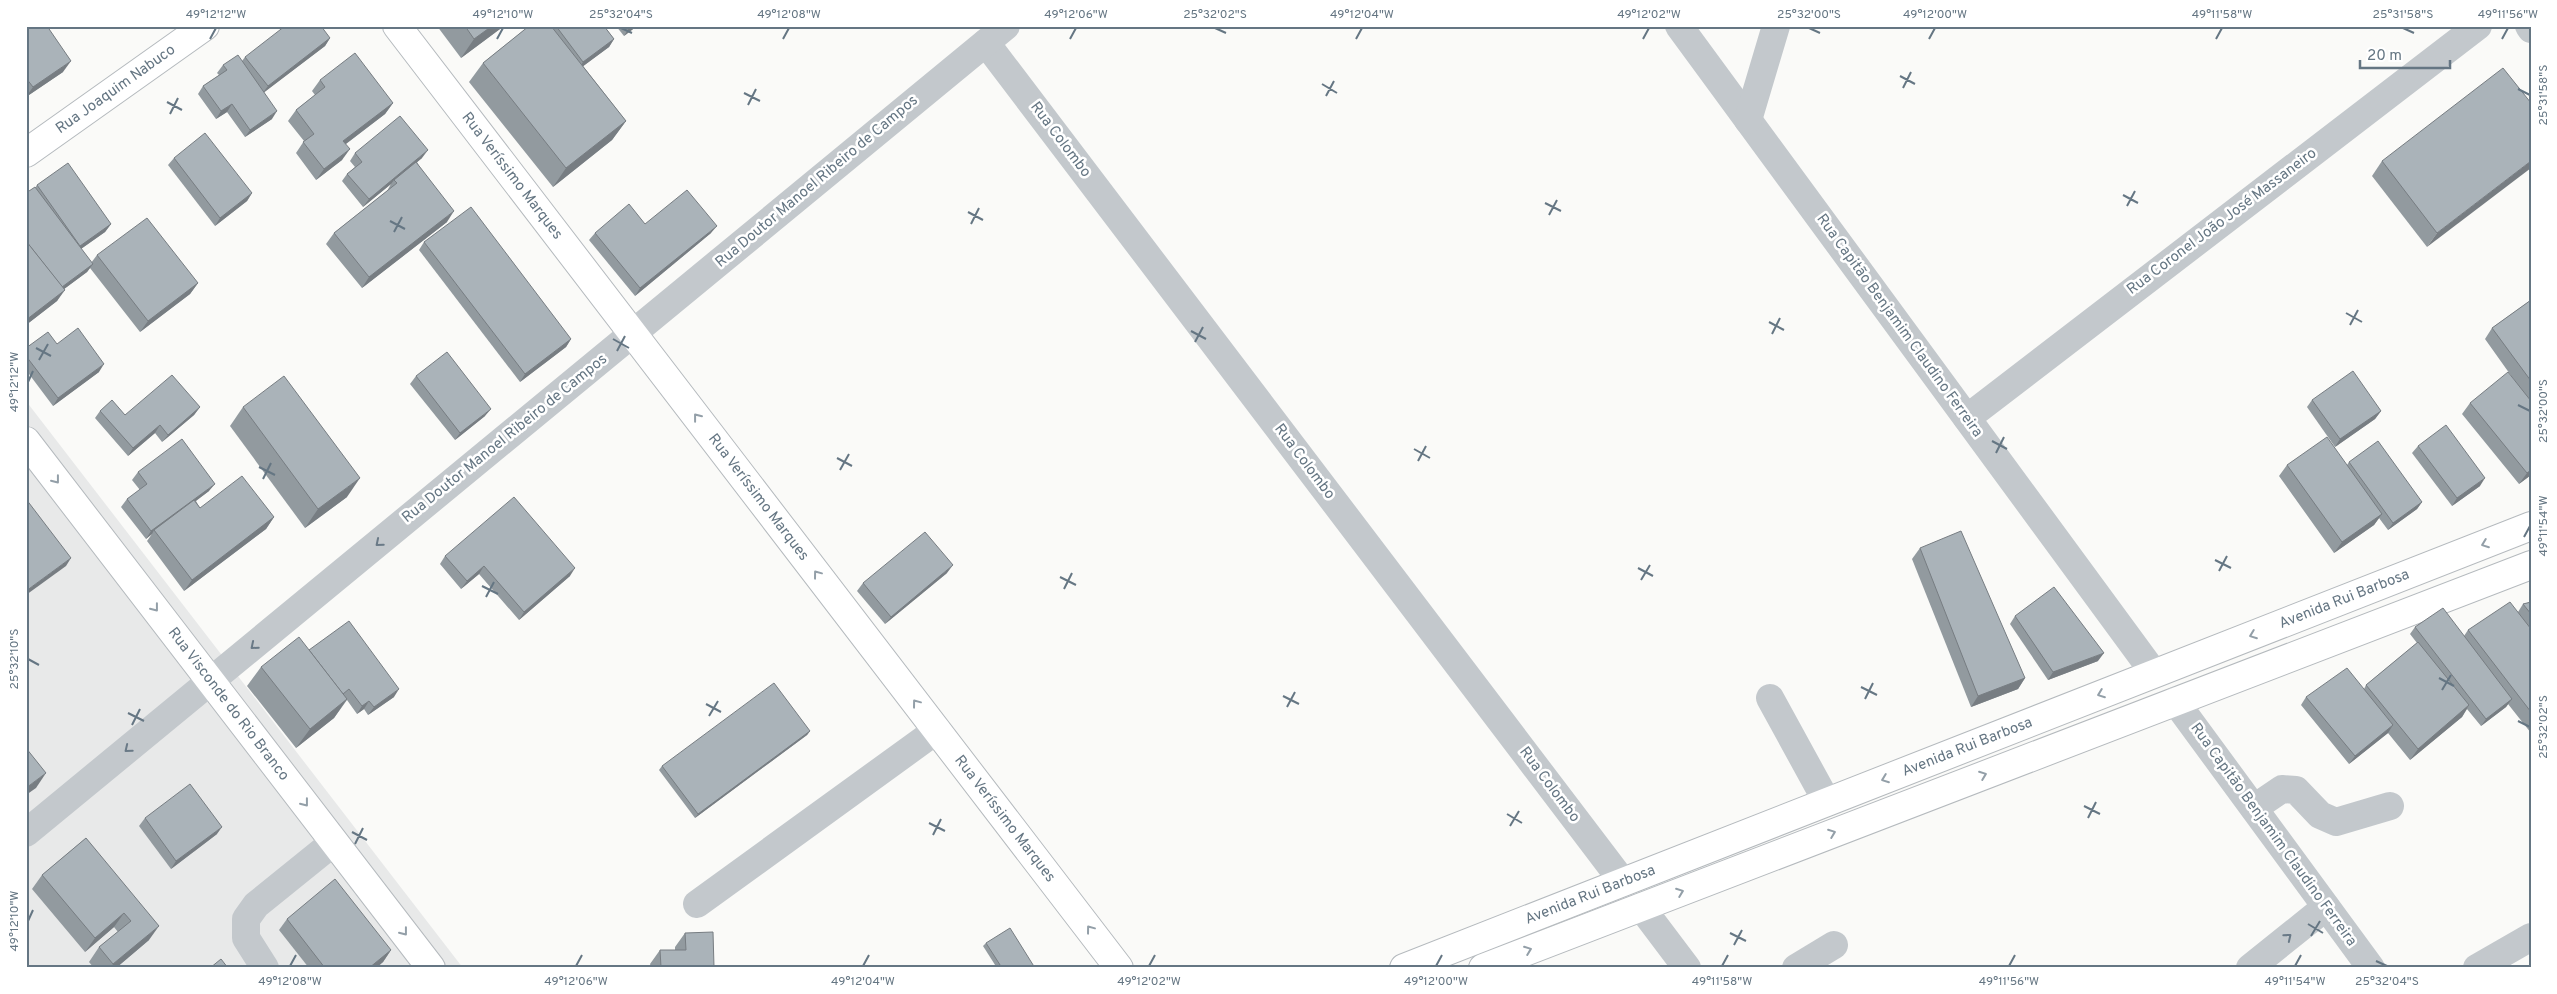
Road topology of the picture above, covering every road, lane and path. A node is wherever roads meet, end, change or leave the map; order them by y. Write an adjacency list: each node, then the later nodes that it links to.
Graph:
1 (205, 26): 8 (main road, Rua Joaquim Nabuco)
2 (397, 26): 9 (main road, Rua Veríssimo Marques)
3 (1679, 26): 7 (street, Rua Capitão Benjamim Claudino Ferreira)
4 (1776, 26): 7 (street)
5 (2478, 26): 10 (street, Rua Coronel João José Massaneiro)
6 (996, 34): 9 (street, Rua Doutor Manoel Ribeiro de Campos); 24 (street, Rua Colombo)
7 (1748, 120): 10 (street, Rua Capitão Benjamim Claudino Ferreira)
8 (26, 153)
9 (633, 334): 15 (street, Rua Doutor Manoel Ribeiro de Campos, one-way to 15); 18 (main road, Rua Veríssimo Marques, one-way to 9)
10 (1967, 418): 14 (street, Rua Capitão Benjamim Claudino Ferreira)
11 (26, 441): 15 (main road, Rua Visconde do Rio Branco, one-way to 15)
12 (2531, 526): 14 (main road, Avenida Rui Barbosa, one-way to 14)
13 (2531, 565): 17 (main road, Avenida Rui Barbosa)
14 (2154, 673): 19 (main road, Avenida Rui Barbosa, one-way to 19)
15 (211, 681): 22 (street, Rua Doutor Manoel Ribeiro de Campos, one-way to 22); 23 (main road, Rua Visconde do Rio Branco, one-way to 23)
16 (1770, 698): 19 (street)
17 (2175, 701): 21 (street, Rua Capitão Benjamim Claudino Ferreira); 26 (main road, Avenida Rui Barbosa, one-way to 17)
18 (937, 730): 25 (street); 32 (main road, Rua Veríssimo Marques, one-way to 18)
19 (1827, 802): 24 (main road, Avenida Rui Barbosa)
20 (2390, 806): 21 (street)
21 (2254, 808): 27 (street, Rua Capitão Benjamim Claudino Ferreira)
22 (26, 833)
23 (334, 842): 30 (street); 31 (main road, Rua Visconde do Rio Branco, one-way to 31)
24 (1622, 882): 33 (main road, Avenida Rui Barbosa)
25 (697, 904)
26 (1641, 907): 34 (main road, Avenida Rui Barbosa, one-way to 26); 35 (street)
27 (2326, 907): 37 (street, one-way to 27); 38 (street, Rua Capitão Benjamim Claudino Ferreira)
28 (2531, 937): 39 (street)
29 (1834, 945): 36 (street)
30 (265, 968)
31 (431, 968)
32 (1120, 968)
33 (1404, 968)
34 (1483, 968)
35 (1687, 968)
36 (1796, 968)
37 (2250, 968)
38 (2371, 968)
39 (2477, 968)

